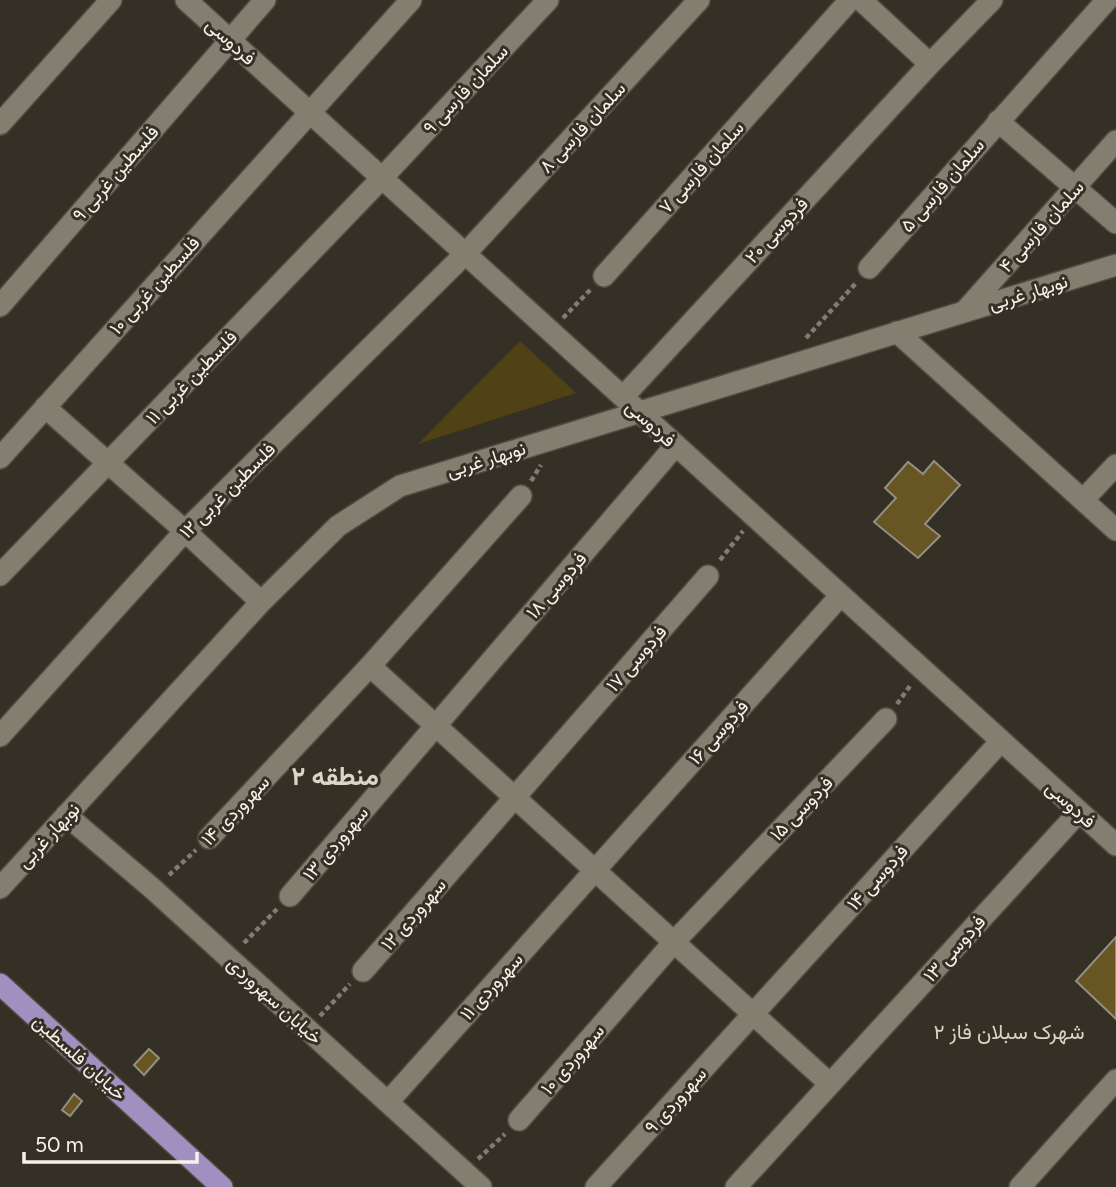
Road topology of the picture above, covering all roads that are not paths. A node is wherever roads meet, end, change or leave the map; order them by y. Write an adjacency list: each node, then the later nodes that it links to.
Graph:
1 (111, 0): 15 (street)
2 (186, 0): 11 (street, فردوسی)
3 (265, 0): 11 (street, فلسطین غربی ۹)
4 (411, 0): 13 (street, فلسطین غربی ۱۰)
5 (548, 0): 17 (street, سلمان فارسی ۹)
6 (699, 0): 20 (street, سلمان فارسی ۸)
7 (850, 0): 23 (street, سلمان فارسی ۷)
8 (861, 0): 12 (street)
9 (992, 0): 12 (street, فردوسی ۲۰)
10 (1107, 0): 14 (street, سلمان فارسی ۵)
11 (229, 39): 13 (street, فردوسی); 24 (street, فلسطین غربی ۹)
12 (930, 64): 27 (street, فردوسی ۲۰)
13 (309, 112): 17 (street, فردوسی); 28 (street, فلسطین غربی ۱۰)
14 (998, 121): 18 (street); 22 (street, سلمان فارسی ۵)
15 (0, 124)
16 (1116, 141): 18 (street, سلمان فارسی ۴)
17 (382, 178): 20 (street, فردوسی); 32 (street, فلسطین غربی ۱۱)
18 (1074, 188): 19 (street); 25 (street, سلمان فارسی ۴)
19 (1116, 223)
20 (465, 254): 27 (street, فردوسی); 37 (street, فلسطین غربی ۱۲)
21 (1116, 265): 25 (street, نوبهار غربی)
22 (869, 268)
23 (604, 276)
24 (0, 306)
25 (965, 312): 26 (street, نوبهار غربی)
26 (897, 332): 29 (street, نوبهار غربی); 35 (street)
27 (623, 397): 29 (street, فردوسی)
28 (45, 407): 31 (street, فلسطین غربی ۱۰); 32 (street)
29 (639, 412): 30 (street, فردوسی); 41 (street, نوبهار غربی)
30 (676, 445): 40 (street, فردوسی); 44 (street, فردوسی ۱۸)
31 (0, 458)
32 (109, 462): 37 (street); 38 (street, فلسطین غربی ۱۱)
33 (1116, 464): 35 (street)
34 (521, 496): 42 (street, سهروردی ۱۴)
35 (1083, 500): 36 (street)
36 (1116, 530)
37 (185, 531): 41 (street); 45 (street, فلسطین غربی ۱۲)
38 (0, 575)
39 (708, 576): 47 (street, فردوسی ۱۷)
40 (841, 595): 46 (street, فردوسی); 52 (street, فردوسی ۱۶)
41 (261, 602): 49 (street, نوبهار غربی)
42 (370, 666): 44 (street); 50 (street, سهروردی ۱۴)
43 (886, 719): 55 (street, فردوسی ۱۵)
44 (436, 724): 47 (street); 54 (street, سهروردی ۱۳)
45 (0, 736)
46 (1001, 741): 48 (street, فردوسی); 58 (street, فردوسی ۱۴)
47 (515, 796): 52 (street); 56 (street, سهروردی ۱۲)
48 (1079, 811): 51 (street, فردوسی); 60 (street, فردوسی ۱۳)
49 (66, 815): 53 (street, نوبهار غربی); 61 (street, خیابان سهروردی)
50 (209, 838)
51 (1116, 845)
52 (595, 870): 55 (street); 61 (street, سهروردی ۱۱)
53 (0, 888)
54 (290, 896)
55 (674, 942): 58 (street); 62 (street, سهروردی ۱۰)
56 (363, 971)
57 (0, 984): 63 (main road, خیابان فلسطین)
58 (753, 1014): 60 (street); 65 (street, سهروردی ۹)
59 (1116, 1080): 67 (street)
60 (830, 1084): 66 (street, فردوسی ۱۳)
61 (388, 1102): 64 (street, خیابان سهروردی)
62 (519, 1120)
63 (222, 1187)
64 (481, 1187)
65 (596, 1187)
66 (736, 1187)
67 (1020, 1187)

